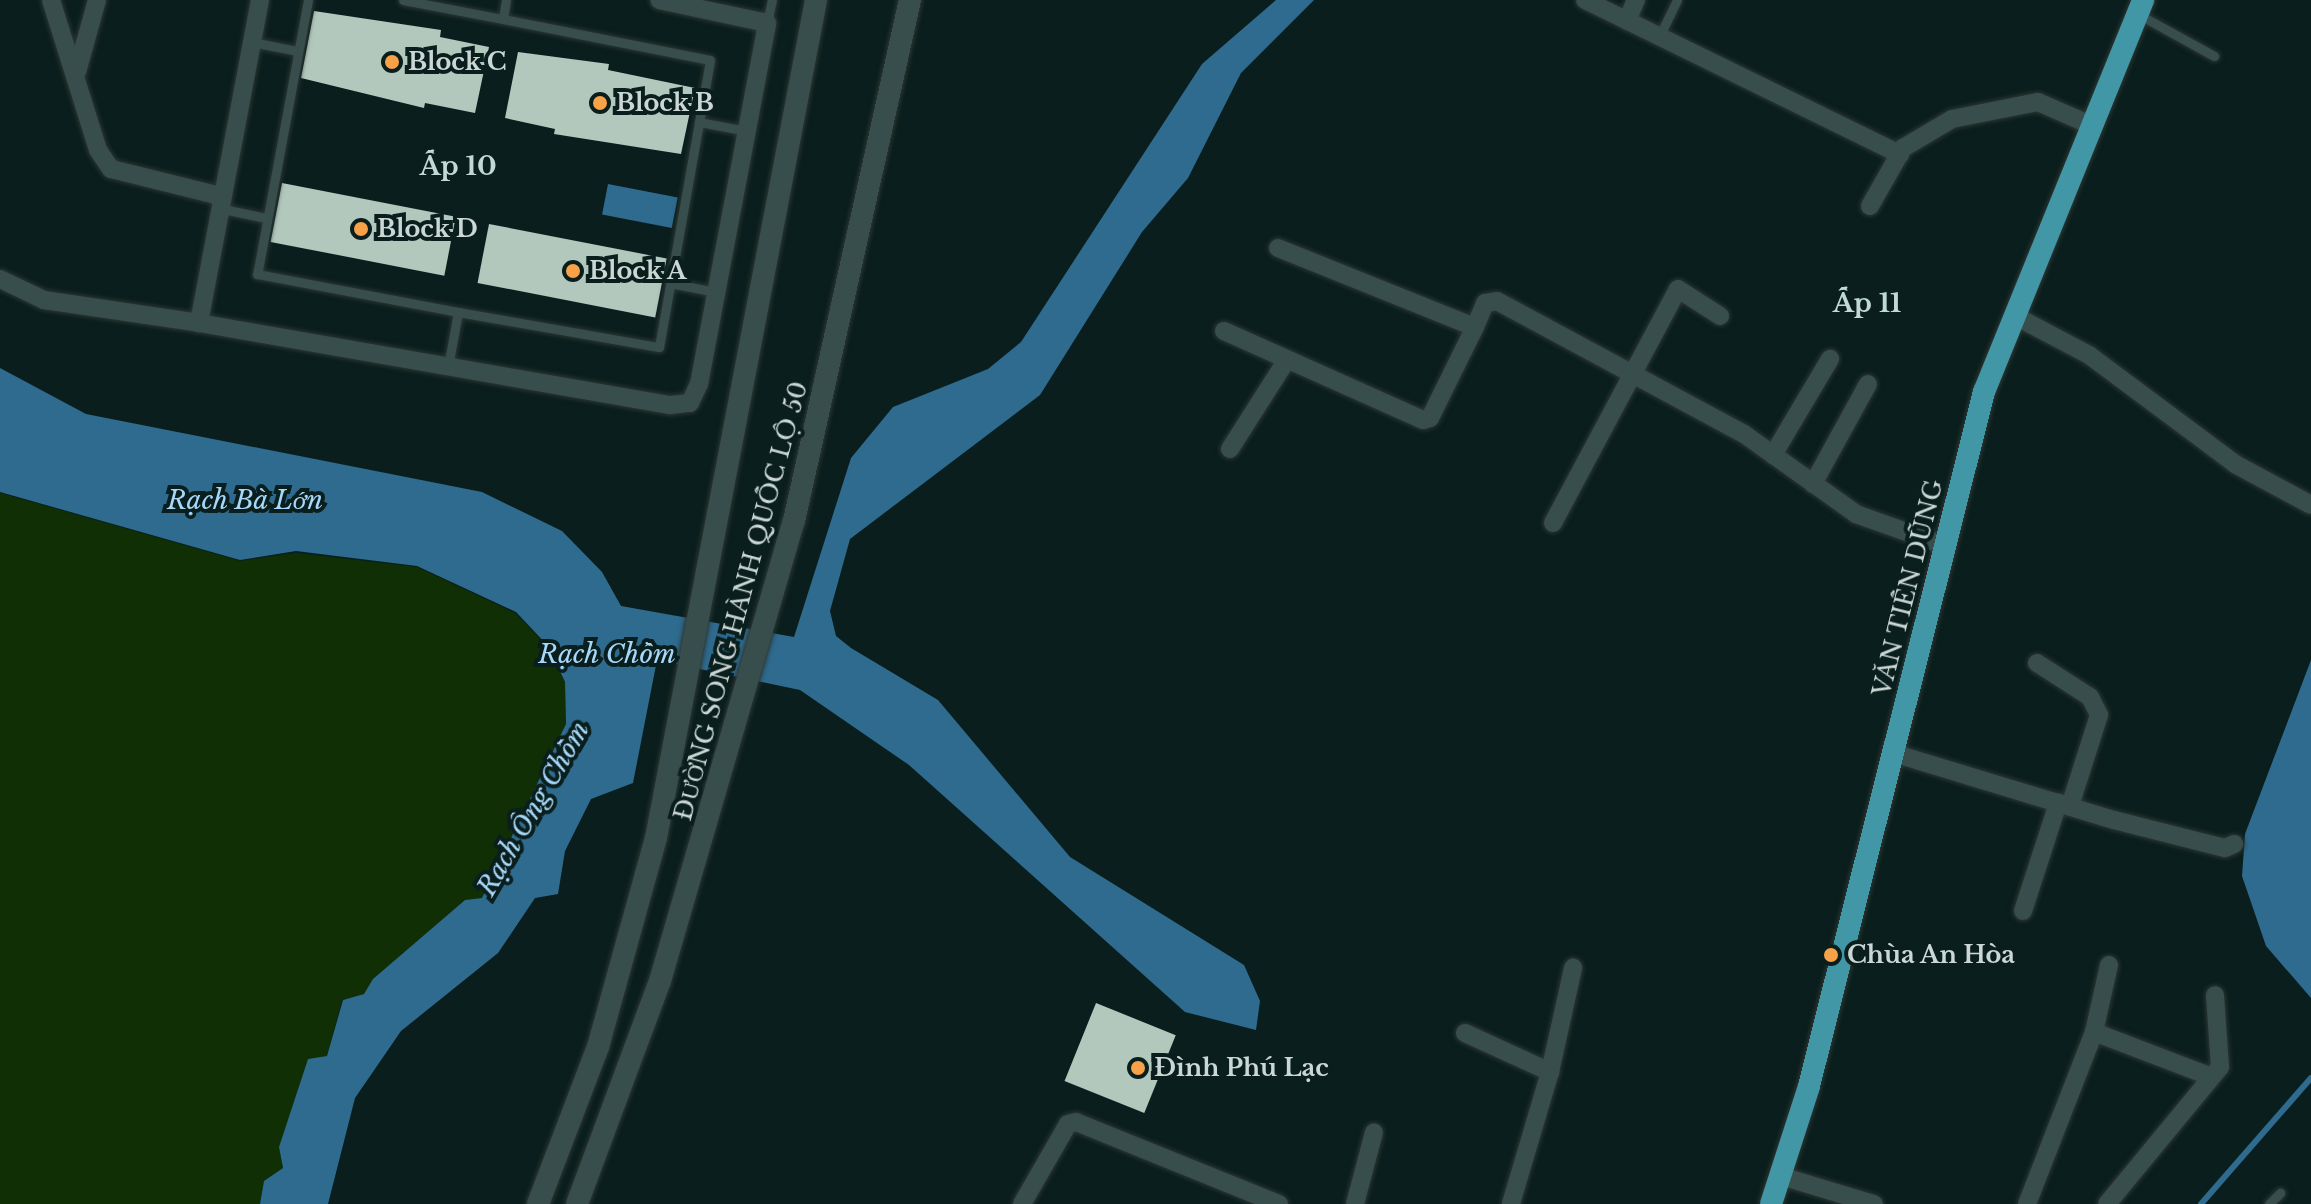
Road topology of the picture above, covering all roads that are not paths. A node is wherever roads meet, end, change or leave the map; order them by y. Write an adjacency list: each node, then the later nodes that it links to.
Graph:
1 (51, 0): 22 (street)
2 (97, 0): 22 (street)
3 (260, 0): 19 (street)
4 (308, 0): 20 (lane)
5 (403, 0): 15 (lane)
6 (506, 0): 15 (lane)
7 (659, 0): 17 (street)
8 (772, 0): 17 (lane)
9 (816, 0): 66 (main road, ĐƯỜNG SONG HÀNH QUỐC LỘ 50)
10 (910, 0): 67 (main road, ĐƯỜNG SONG HÀNH QUỐC LỘ 50)
11 (1585, 0): 16 (street)
12 (1636, 0): 16 (street)
13 (1677, 0): 18 (lane)
14 (2141, 7): 21 (lane); 24 (highway, VĂN TIẾN DŨNG)
15 (503, 19): 23 (lane)
16 (1627, 21): 18 (street)
17 (767, 23): 25 (street)
18 (1659, 37): 26 (street)
19 (252, 42): 20 (lane); 27 (street)
20 (298, 51): 29 (lane)
21 (2214, 56)
22 (77, 72): 27 (street)
23 (699, 122): 25 (lane); 32 (lane)
24 (2093, 126): 26 (street); 36 (highway, VĂN TIẾN DŨNG)
25 (747, 131): 33 (street)
26 (1900, 154): 28 (street)
27 (219, 202): 29 (lane); 37 (street)
28 (1870, 206)
29 (266, 218): 34 (lane)
30 (1278, 248): 38 (street)
31 (0, 279): 37 (street)
32 (670, 283): 33 (lane); 34 (lane)
33 (716, 292): 42 (street)
34 (458, 312): 42 (lane)
35 (1720, 316): 43 (street)
36 (2015, 316): 48 (street); 50 (highway, VĂN TIẾN DŨNG)
37 (199, 323): 42 (street)
38 (1475, 327): 41 (street); 43 (street)
39 (1224, 331): 41 (street)
40 (1830, 359): 46 (street)
41 (1286, 361): 45 (street)
42 (448, 367)
43 (1634, 374): 46 (street); 49 (street)
44 (1868, 384): 47 (street)
45 (1230, 449)
46 (1773, 455): 47 (street)
47 (1813, 484): 50 (street)
48 (2311, 505)
49 (1553, 523)
50 (1946, 546): 52 (highway, VĂN TIẾN DŨNG)
51 (2037, 663): 53 (street)
52 (1893, 753): 53 (street); 64 (highway, VĂN TIẾN DŨNG)
53 (2064, 805): 54 (street); 55 (street)
54 (2234, 844)
55 (2023, 911)
56 (2109, 965): 59 (street)
57 (1573, 968): 61 (street)
58 (2215, 995): 62 (street)
59 (2094, 1032): 62 (street); 74 (street)
60 (1465, 1033): 61 (street)
61 (1550, 1072): 71 (street)
62 (2209, 1076): 75 (street)
63 (1374, 1132): 70 (street)
64 (1781, 1176): 72 (highway, VĂN TIẾN DŨNG); 73 (street)
65 (2280, 1193): 76 (lane)
66 (538, 1204)
67 (577, 1204)
68 (1022, 1204): 69 (street)
69 (1279, 1204)
70 (1355, 1204)
71 (1511, 1204)
72 (1771, 1204)
73 (1874, 1204)
74 (2027, 1204)
75 (2107, 1204)
76 (2269, 1204)

